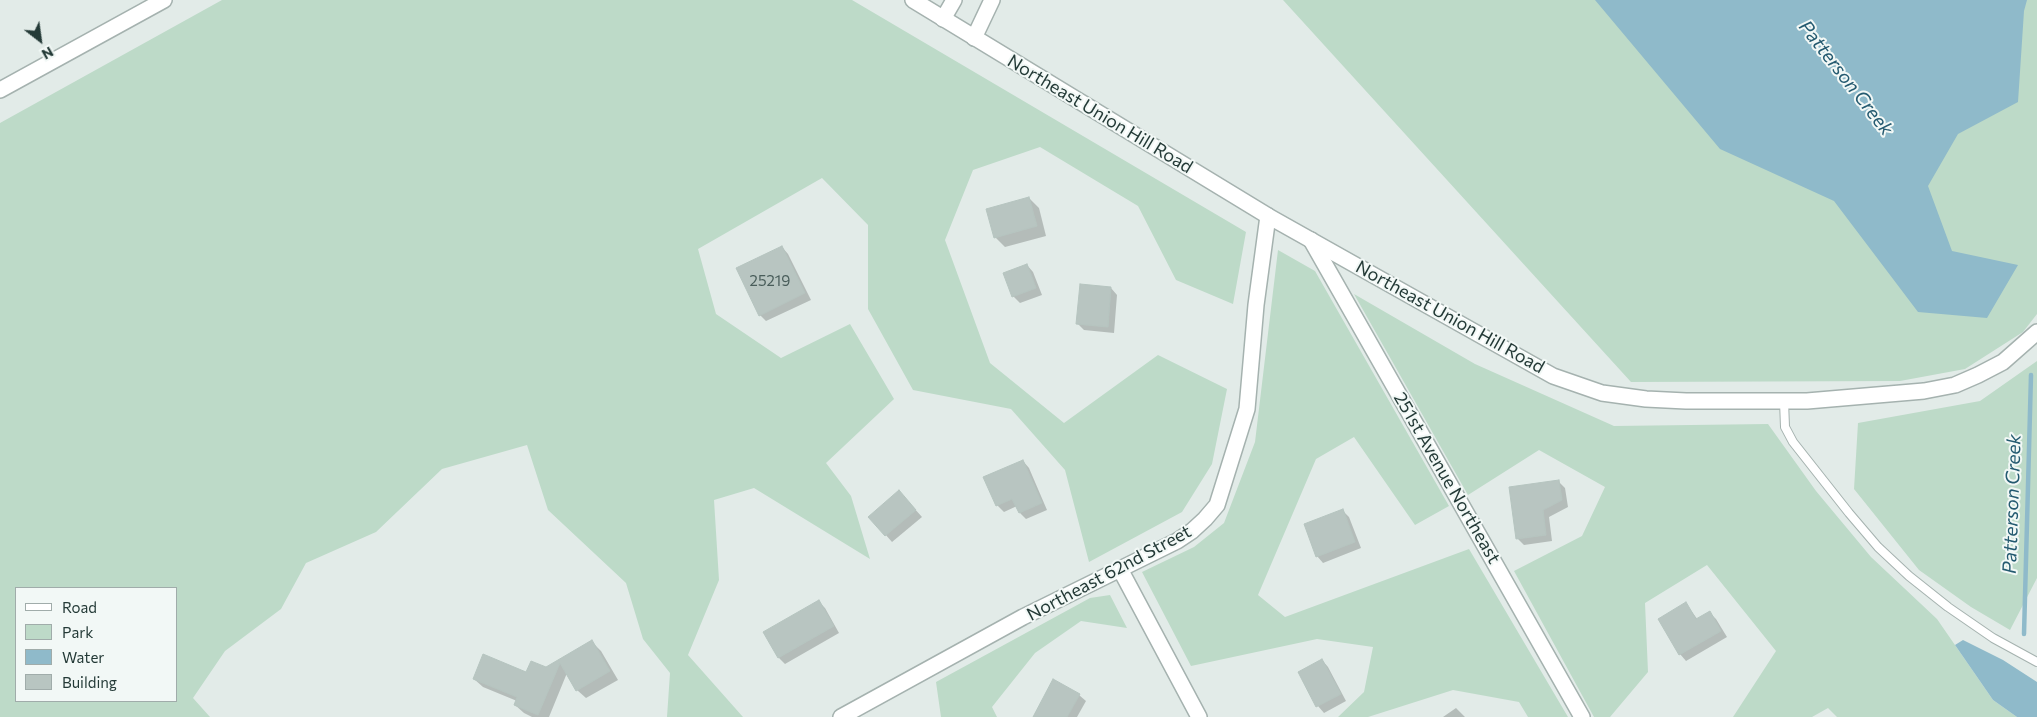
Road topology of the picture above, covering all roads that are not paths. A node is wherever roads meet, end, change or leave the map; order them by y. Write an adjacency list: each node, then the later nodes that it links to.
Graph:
1 (164, 0): 7 (street)
2 (913, 0): 5 (street, Northeast Union Hill Road)
3 (954, 0): 5 (street)
4 (992, 0): 6 (street)
5 (943, 19): 6 (street, Northeast Union Hill Road)
6 (974, 38): 8 (street, Northeast Union Hill Road)
7 (0, 90)
8 (1268, 216): 9 (street, Northeast Union Hill Road); 12 (street, Northeast 62nd Street)
9 (1311, 240): 11 (street, Northeast Union Hill Road); 16 (street, 251st Avenue Northeast)
10 (2037, 332): 11 (street, Northeast Union Hill Road)
11 (1784, 401): 13 (lane)
12 (1120, 569): 14 (street, Northeast 62nd Street); 15 (street)
13 (2037, 662)
14 (841, 717)
15 (1199, 717)
16 (1582, 717)

